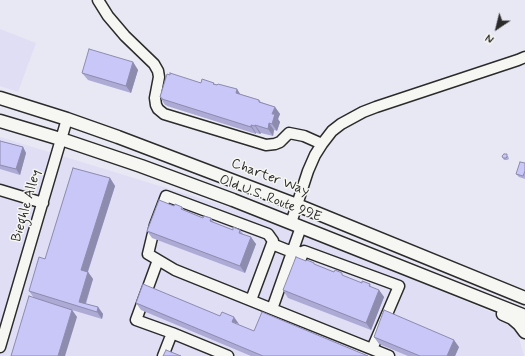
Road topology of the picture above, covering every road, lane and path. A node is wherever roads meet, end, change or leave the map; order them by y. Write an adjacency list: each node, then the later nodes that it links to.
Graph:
1 (98, 0): 7 (street)
2 (525, 57): 7 (street)
3 (0, 98): 4 (main road, Charter Way)
4 (68, 119): 6 (street, Bieghle Alley); 10 (main road, Charter Way)
5 (0, 121): 6 (main road, Old U.S. Route 99E)
6 (62, 139): 9 (street, Bieghle Alley); 11 (main road, Old U.S. Route 99E)
7 (322, 144): 10 (street)
8 (0, 190): 9 (street)
9 (42, 203): 23 (street, Bieghle Alley)
10 (297, 205): 11 (street); 17 (main road, Charter Way)
11 (296, 225): 13 (street); 20 (main road, Old U.S. Route 99E); 21 (main road)
12 (272, 244): 13 (street); 15 (street); 18 (street)
13 (293, 250): 14 (street); 16 (street)
14 (303, 254): 16 (street); 24 (street)
15 (158, 260): 18 (street); 22 (street)
16 (282, 280): 19 (street)
17 (525, 298)
18 (250, 300): 19 (street)
19 (272, 309): 24 (street)
20 (525, 316)
21 (525, 332)
22 (172, 333): 25 (street); 26 (street)
23 (0, 347)
24 (372, 349): 27 (street)
25 (163, 356)
26 (228, 356)
27 (389, 356)

